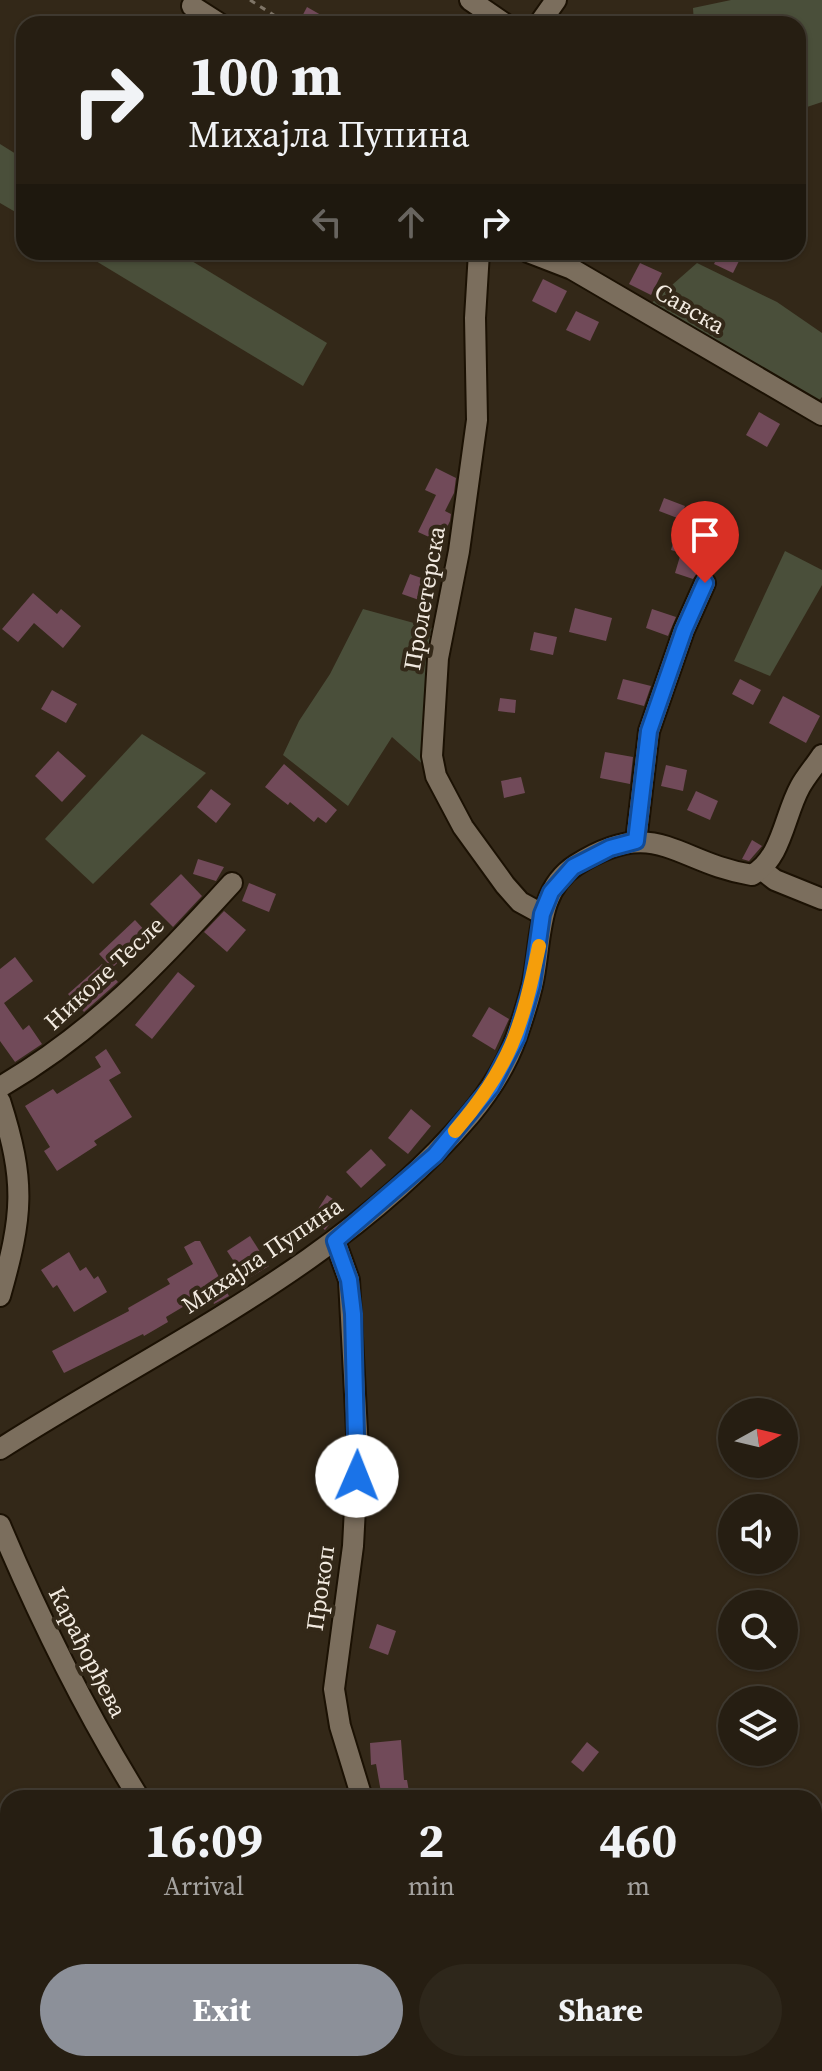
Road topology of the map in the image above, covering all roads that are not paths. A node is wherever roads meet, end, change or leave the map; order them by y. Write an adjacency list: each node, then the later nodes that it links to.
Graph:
1 (470, 0): 4 (street)
2 (192, 6): 3 (street)
3 (208, 16)
4 (493, 16)
5 (479, 260): 14 (street, Пролетерска)
6 (549, 260): 7 (street, Савска)
7 (822, 415)
8 (705, 583): 10 (street)
9 (822, 755): 11 (street)
10 (636, 841): 11 (street); 14 (street)
11 (761, 869): 13 (street)
12 (232, 883): 15 (street, Николе Тесле)
13 (822, 899)
14 (542, 914): 17 (street, Михајла Пупина)
15 (0, 1087)
16 (0, 1101): 18 (street)
17 (335, 1241): 19 (street, Михајла Пупина); 22 (street, Прокоп)
18 (0, 1296)
19 (0, 1449)
20 (0, 1525): 21 (street, Карађорђева)
21 (134, 1790)
22 (360, 1790)

